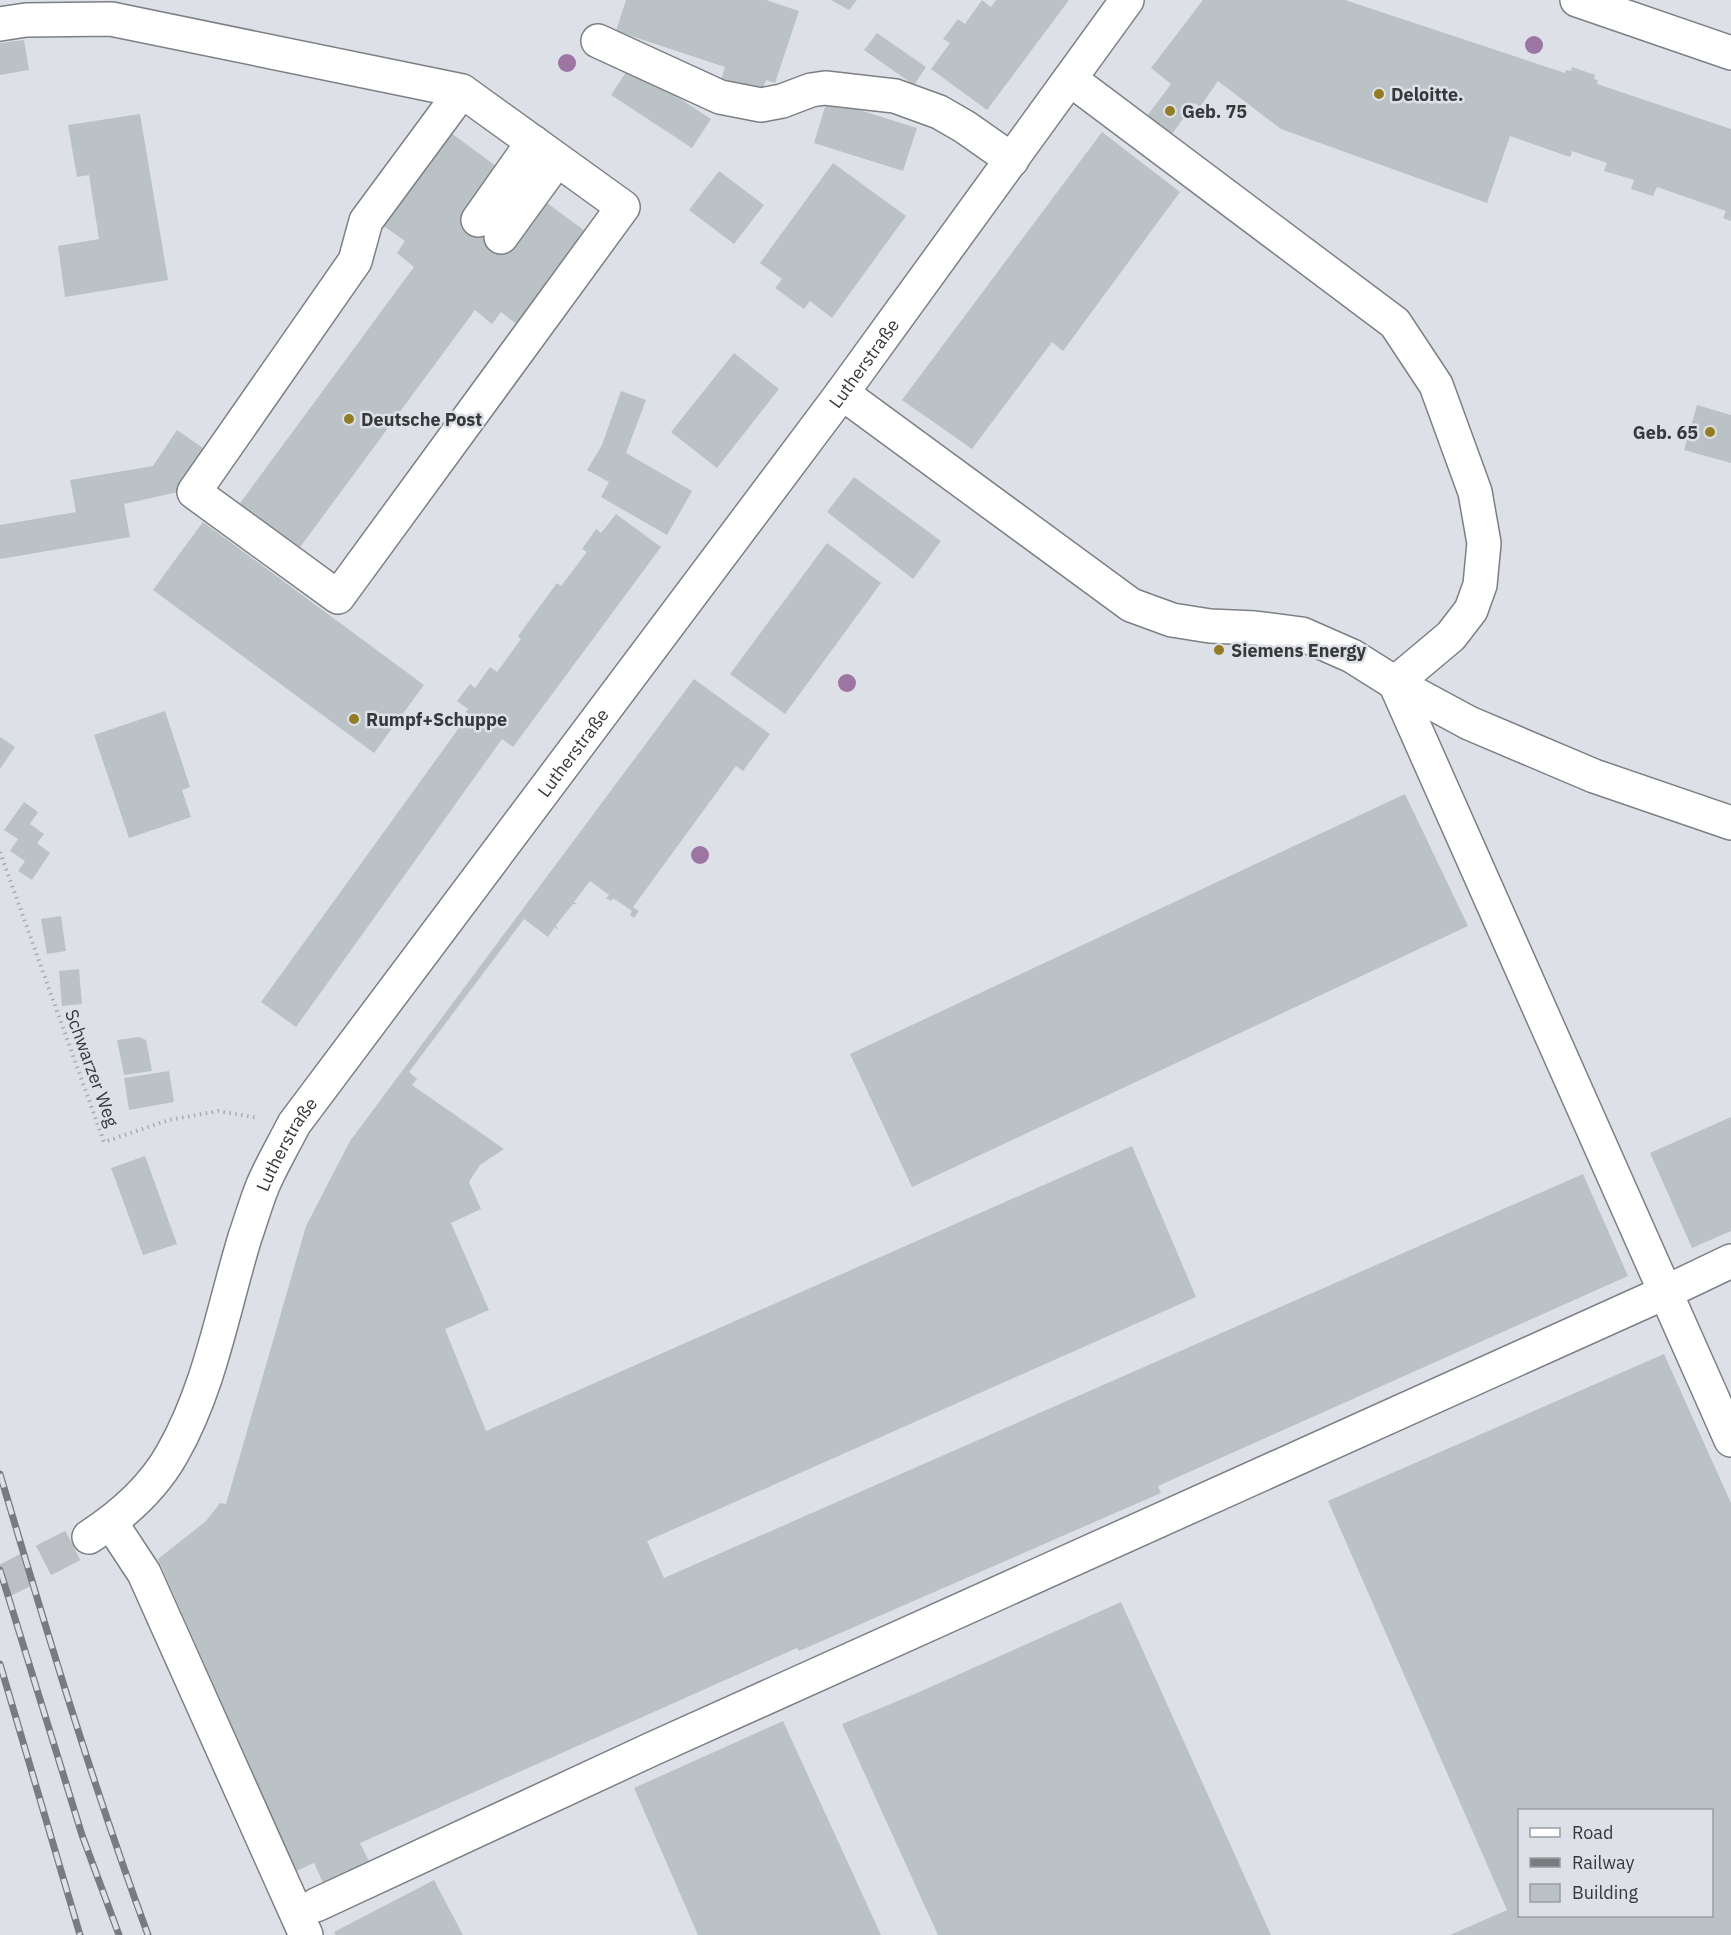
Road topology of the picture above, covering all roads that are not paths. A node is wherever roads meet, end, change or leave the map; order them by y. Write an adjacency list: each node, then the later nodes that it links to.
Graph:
1 (1127, 0): 6 (street, Lutherstraße)
2 (1577, 0): 5 (street)
3 (0, 24): 7 (street)
4 (598, 41): 9 (street)
5 (1731, 53)
6 (1070, 80): 9 (street, Lutherstraße); 12 (street)
7 (462, 91): 8 (street); 8 (street)
8 (545, 151): 10 (street)
9 (1012, 160): 11 (street, Lutherstraße)
10 (489, 228)
11 (842, 393): 12 (street); 18 (street, Lutherstraße)
12 (1395, 683): 13 (street); 15 (street)
13 (1731, 823)
14 (1731, 1261): 15 (street)
15 (1666, 1292): 16 (street); 17 (street)
16 (1731, 1440)
17 (316, 1905)
18 (306, 1935)

